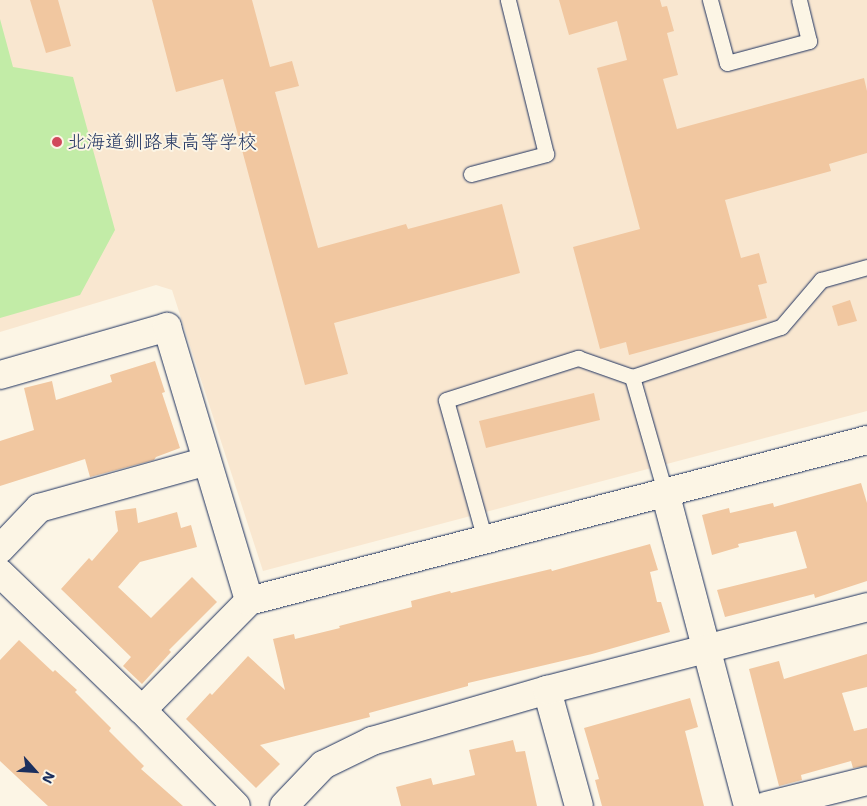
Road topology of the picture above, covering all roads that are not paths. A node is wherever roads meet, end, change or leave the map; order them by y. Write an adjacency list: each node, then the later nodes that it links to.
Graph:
1 (508, 0): 4 (lane)
2 (710, 0): 3 (lane)
3 (799, 0)
4 (471, 174)
5 (867, 267): 7 (lane)
6 (0, 375): 9 (street)
7 (632, 377): 10 (lane); 11 (lane)
8 (867, 440): 10 (street)
9 (207, 461): 12 (street); 14 (street)
10 (665, 492): 11 (street); 16 (street)
11 (485, 540): 14 (street)
12 (0, 548)
13 (0, 573): 18 (street)
14 (249, 601): 18 (street)
15 (867, 607): 16 (street)
16 (708, 649): 17 (street); 23 (street)
17 (546, 690): 21 (street); 22 (street)
18 (142, 710): 20 (street)
19 (867, 781): 24 (street)
20 (236, 806)
21 (284, 806)
22 (579, 806)
23 (748, 806)
24 (766, 806)

